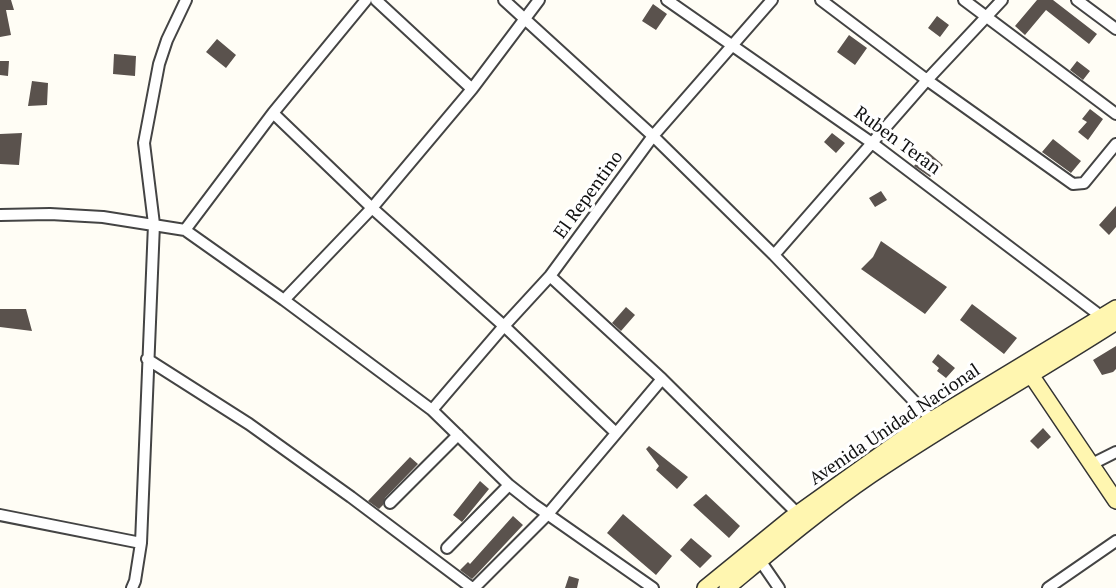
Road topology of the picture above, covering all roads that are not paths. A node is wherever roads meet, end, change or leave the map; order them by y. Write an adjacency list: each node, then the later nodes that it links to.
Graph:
1 (366, 0): 18 (street)
2 (376, 0): 17 (street)
3 (504, 0): 13 (street)
4 (539, 0): 13 (street)
5 (667, 0): 15 (street, Ruben Teran)
6 (772, 0): 15 (street, El Repentino)
7 (821, 0): 16 (street)
8 (964, 0): 12 (street)
9 (1002, 0): 12 (street)
10 (1077, 0): 14 (street)
11 (184, 1): 25 (street)
12 (986, 17): 16 (street); 19 (street)
13 (525, 18): 17 (street); 20 (street)
14 (1116, 29)
15 (732, 47): 20 (street, El Repentino); 21 (street, Ruben Teran)
16 (927, 80): 21 (street); 22 (street)
17 (472, 88): 23 (street)
18 (273, 113): 23 (street); 26 (street)
19 (1116, 114)
20 (653, 136): 27 (street); 28 (street, El Repentino)
21 (872, 143): 27 (street); 31 (street, Ruben Teran)
22 (1116, 144)
23 (372, 208): 29 (street); 32 (street)
24 (0, 216): 25 (street)
25 (154, 224): 26 (street); 33 (street)
26 (185, 230): 29 (street)
27 (774, 255): 37 (street)
28 (550, 276): 32 (street, El Repentino); 35 (street)
29 (284, 300): 36 (street)
30 (1116, 308): 31 (main road, Avenida Unidad Nacional)
31 (1109, 320): 34 (main road, Avenida Unidad Nacional)
32 (504, 326): 36 (street, El Repentino); 38 (street)
33 (147, 358): 49 (street); 53 (street)
34 (1027, 370): 37 (main road, Avenida Unidad Nacional); 41 (main road)
35 (662, 378): 38 (street); 45 (street)
36 (432, 410): 39 (street)
37 (936, 424): 45 (main road, Avenida Unidad Nacional); 51 (main road, Avenida Unidad Nacional)
38 (616, 433): 46 (street)
39 (458, 435): 42 (street); 44 (street)
40 (1116, 452): 41 (street)
41 (1092, 464): 43 (main road)
42 (509, 484): 46 (street); 50 (street)
43 (1116, 501)
44 (390, 503)
45 (797, 513): 51 (main road, Avenida Unidad Nacional)
46 (548, 514): 53 (street); 54 (street)
47 (0, 515): 49 (street)
48 (1116, 541): 58 (street)
49 (141, 543): 52 (street)
50 (447, 548)
51 (756, 555): 55 (main road, Avenida Unidad Nacional); 56 (main road, Avenida Unidad Nacional); 57 (street)
52 (132, 588)
53 (473, 588)
54 (653, 588)
55 (705, 588)
56 (727, 588)
57 (779, 588)
58 (1048, 588)

